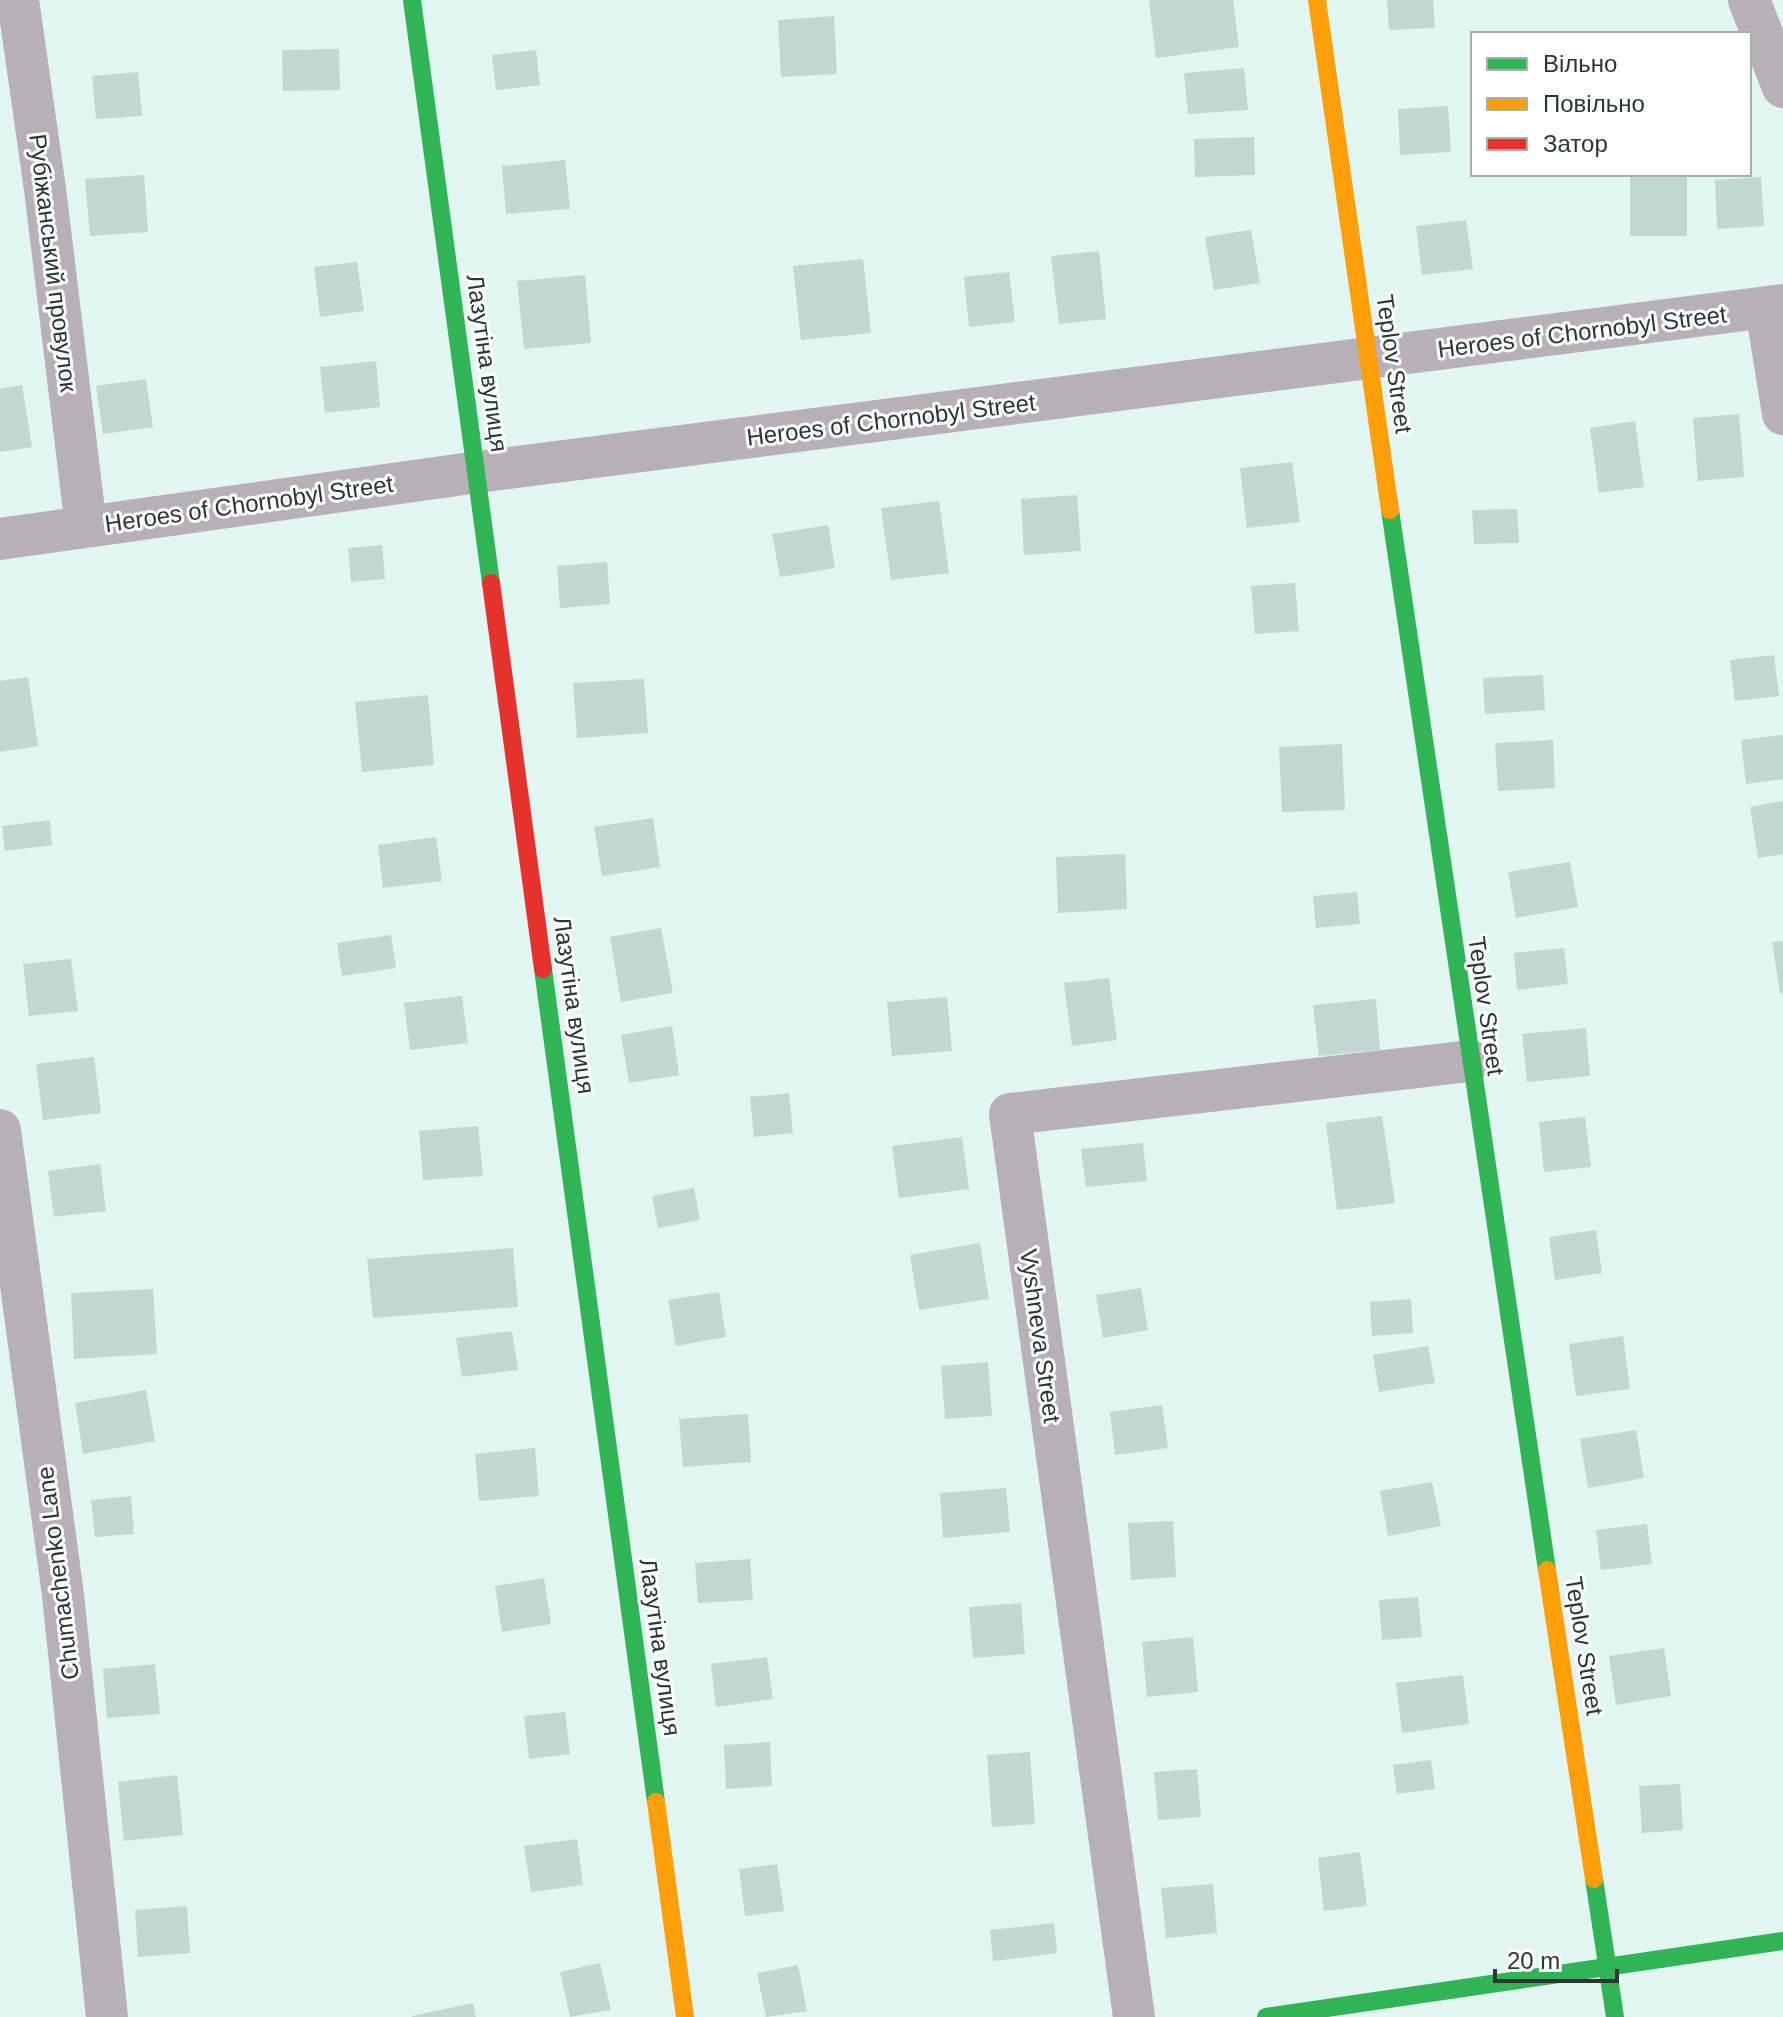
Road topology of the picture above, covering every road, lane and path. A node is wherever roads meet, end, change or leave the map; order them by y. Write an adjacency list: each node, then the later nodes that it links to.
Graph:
1 (18, 0): 10 (street, Рубіжанський провулок)
2 (412, 0): 9 (street, Лазутіна вулиця)
3 (1317, 0): 7 (street, Teplov Street)
4 (1749, 0): 5 (street)
5 (1783, 87)
6 (1775, 306): 7 (street, Heroes of Chornobyl Street); 8 (street)
7 (1369, 359): 9 (street, Heroes of Chornobyl Street); 12 (street, Teplov Street)
8 (1783, 414)
9 (478, 472): 10 (street, Heroes of Chornobyl Street); 17 (street, Лазутіна вулиця)
10 (86, 527): 11 (street, Heroes of Chornobyl Street)
11 (0, 539)
12 (1470, 1061): 15 (street, Teplov Street); 18 (street, Vyshneva Street)
13 (0, 1130): 16 (street, Chumachenko Lane)
14 (1783, 1941): 15 (street)
15 (1609, 1967): 19 (street); 20 (street, Teplov Street)
16 (107, 2017)
17 (685, 2017)
18 (1134, 2017)
19 (1266, 2017)
20 (1615, 2017)

